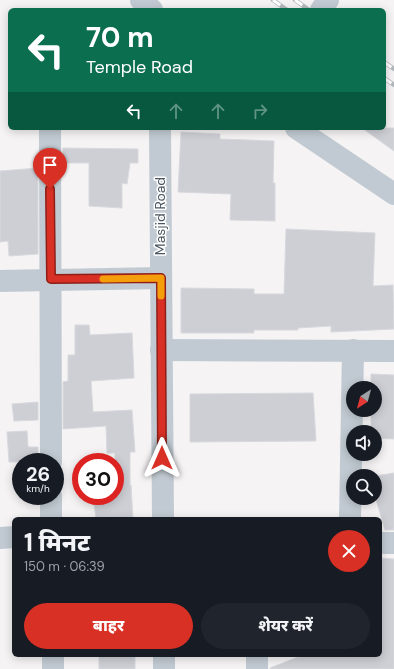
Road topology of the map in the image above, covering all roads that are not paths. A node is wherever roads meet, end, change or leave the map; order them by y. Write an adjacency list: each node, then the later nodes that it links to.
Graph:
1 (141, 0): 2 (street)
2 (150, 8)
3 (50, 130): 8 (street)
4 (160, 130): 7 (street, Masjid Road)
5 (299, 130): 6 (street)
6 (394, 194)
7 (161, 278): 8 (street); 10 (street, Masjid Road)
8 (51, 279): 9 (street); 13 (street)
9 (0, 281)
10 (162, 350): 11 (street); 16 (street, Masjid Road)
11 (353, 350): 12 (street); 17 (street)
12 (394, 351)
13 (51, 453)
14 (51, 505): 15 (street)
15 (51, 517)
16 (163, 517)
17 (350, 517)
18 (12, 537): 19 (street)
19 (0, 538)
20 (382, 543): 21 (street)
21 (394, 543)
22 (53, 657): 25 (street)
23 (164, 657): 26 (street)
24 (257, 657): 27 (street)
25 (53, 669)
26 (164, 669)
27 (257, 669)

